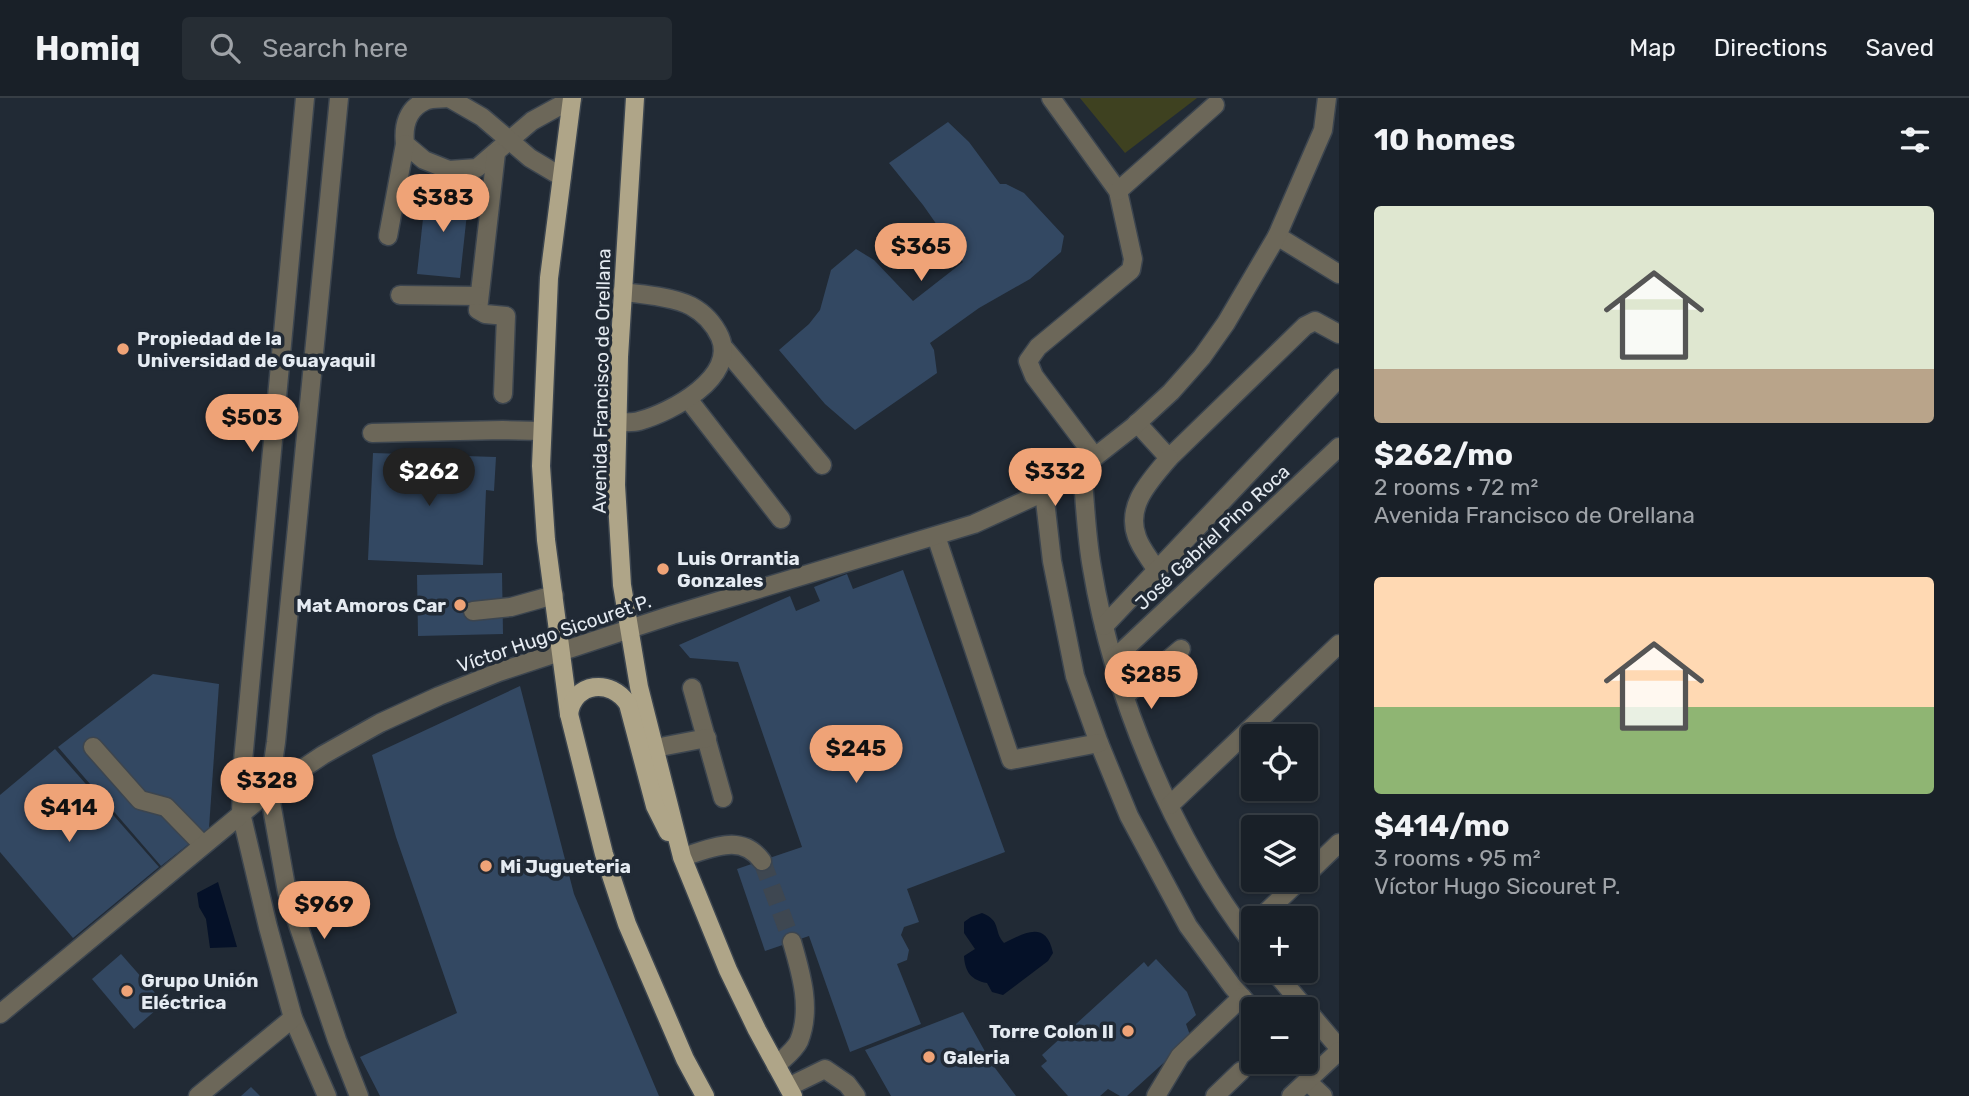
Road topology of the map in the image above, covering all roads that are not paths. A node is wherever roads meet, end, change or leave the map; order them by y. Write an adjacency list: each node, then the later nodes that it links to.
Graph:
1 (305, 98): 54 (street)
2 (339, 98): 51 (street)
3 (448, 98): 9 (street); 10 (street)
4 (635, 98): 16 (main road, Avenida Francisco de Orellana)
5 (1051, 98): 12 (street)
6 (1327, 98): 14 (street, Víctor Hugo Sicouret P.)
7 (572, 99): 10 (street); 11 (main road)
8 (1215, 105): 12 (street)
9 (405, 144): 10 (street); 13 (street)
10 (502, 147): 11 (street); 18 (street)
11 (562, 177): 26 (main road)
12 (1118, 191): 30 (street)
13 (388, 236)
14 (1277, 236): 15 (street); 25 (street, Víctor Hugo Sicouret P.)
15 (1339, 274)
16 (622, 292): 20 (street); 24 (main road, Avenida Francisco de Orellana)
17 (400, 295): 18 (street)
18 (478, 296): 22 (street)
19 (1339, 334): 29 (street)
20 (725, 349): 23 (street); 31 (street)
21 (1339, 378): 35 (street)
22 (503, 394)
23 (688, 399): 24 (street); 33 (street)
24 (618, 422): 39 (main road, Avenida Francisco de Orellana)
25 (1137, 423): 29 (street); 30 (street, Víctor Hugo Sicouret P.)
26 (541, 432): 27 (street); 36 (main road)
27 (372, 433)
28 (1339, 447): 43 (street, José Gabriel Pino Roca)
29 (1169, 458): 35 (street)
30 (1089, 462): 32 (street, Víctor Hugo Sicouret P.); 38 (street)
31 (822, 465)
32 (1044, 492): 34 (street, Víctor Hugo Sicouret P.); 48 (street)
33 (781, 519)
34 (936, 536): 39 (street, Víctor Hugo Sicouret P.); 48 (street)
35 (1157, 571): 38 (street)
36 (554, 595): 37 (street); 42 (main road)
37 (473, 611)
38 (1104, 626): 43 (street)
39 (630, 629): 42 (street, Víctor Hugo Sicouret P.); 50 (main road, Avenida Francisco de Orellana)
40 (1339, 644): 53 (street)
41 (1181, 649): 45 (street)
42 (561, 653): 46 (main road); 51 (street, Víctor Hugo Sicouret P.)
43 (1114, 659): 45 (street)
44 (692, 688): 47 (street)
45 (1126, 695): 53 (street)
46 (569, 714): 57 (main road); 78 (main road)
47 (707, 738): 50 (street); 52 (street)
48 (1099, 743): 65 (street)
49 (93, 747): 56 (street)
50 (655, 748): 57 (main road, Avenida Francisco de Orellana)
51 (269, 791): 54 (street, Víctor Hugo Sicouret P.); 77 (street)
52 (723, 798)
53 (1170, 805): 62 (street)
54 (241, 813): 56 (street, Víctor Hugo Sicouret P.); 68 (street)
55 (1339, 843): 59 (street)
56 (203, 845): 67 (street, Víctor Hugo Sicouret P.)
57 (682, 857): 58 (street); 70 (main road, Avenida Francisco de Orellana)
58 (762, 861)
59 (1318, 863)
60 (1287, 892): 61 (street)
61 (1273, 906)
62 (1241, 921)
63 (792, 942): 70 (street)
64 (1284, 983): 69 (street)
65 (1243, 997)
66 (1241, 1009): 80 (street)
67 (0, 1014)
68 (293, 1018): 75 (street); 76 (street)
69 (1339, 1049): 73 (street)
70 (776, 1066): 74 (main road, Avenida Francisco de Orellana)
71 (1241, 1071): 81 (street)
72 (1307, 1074): 73 (street)
73 (1310, 1079): 82 (street); 83 (street)
74 (790, 1092): 79 (street)
75 (198, 1096)
76 (327, 1096)
77 (359, 1096)
78 (705, 1096)
79 (856, 1096)
80 (1156, 1096)
81 (1215, 1096)
82 (1292, 1096)
83 (1323, 1096)

